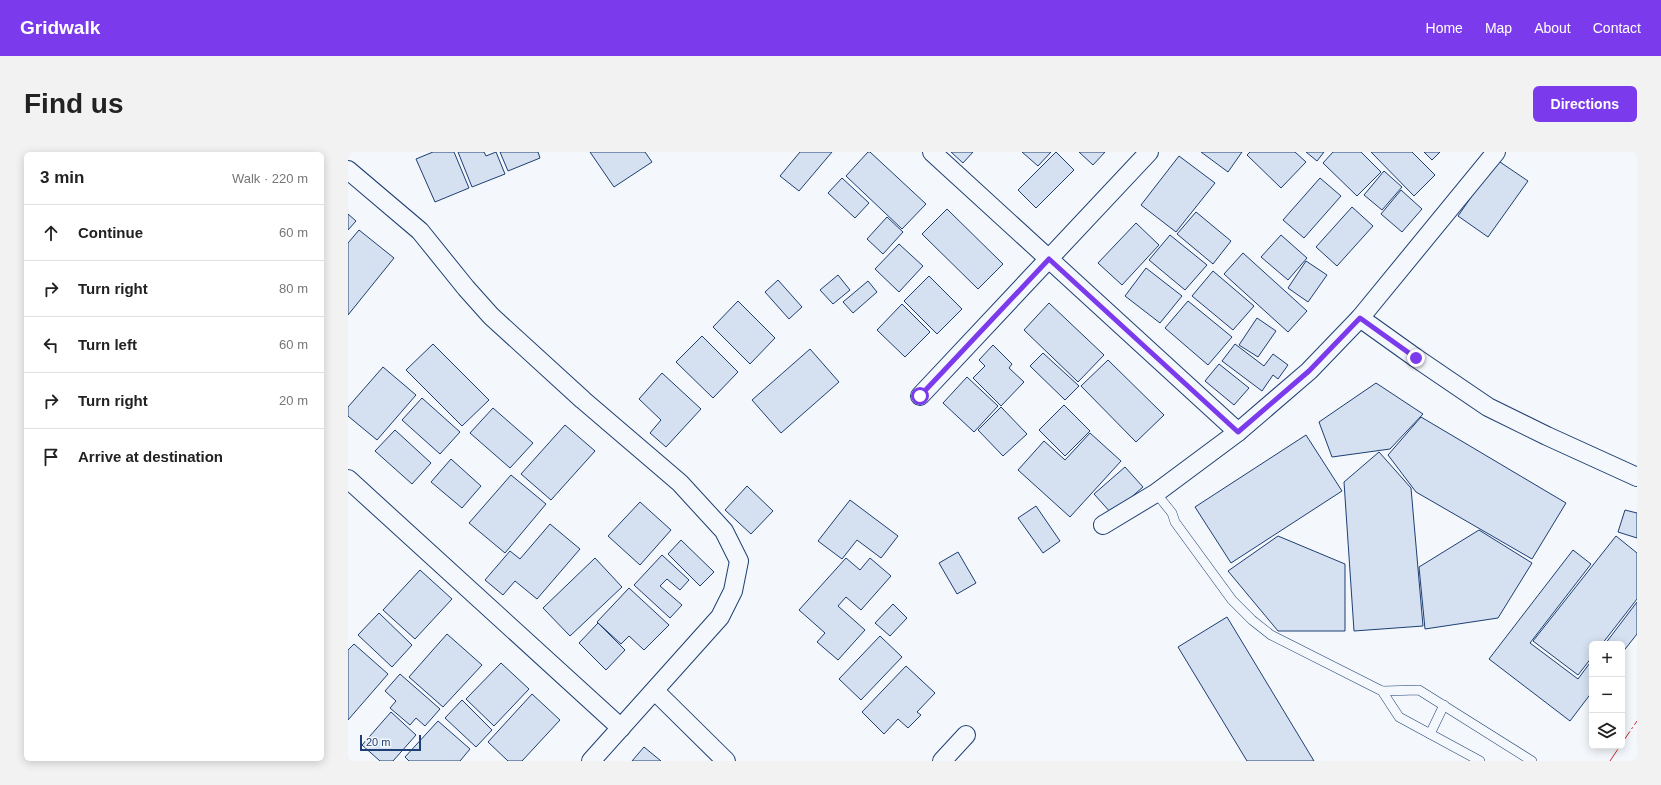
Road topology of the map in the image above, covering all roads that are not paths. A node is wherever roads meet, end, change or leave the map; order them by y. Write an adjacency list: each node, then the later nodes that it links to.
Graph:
1 (932, 152): 5 (street)
2 (1149, 152): 5 (street)
3 (1496, 152): 6 (street)
4 (348, 170): 13 (street)
5 (1049, 259): 7 (street); 8 (street)
6 (1360, 318): 8 (street); 9 (street)
7 (920, 396)
8 (1238, 432): 11 (street)
9 (1637, 477)
10 (348, 479): 16 (street)
11 (1156, 493): 12 (street); 14 (lane)
12 (1103, 525)
13 (655, 691): 16 (street); 20 (street)
14 (1382, 691): 15 (lane); 17 (lane)
15 (1444, 705): 17 (lane); 23 (lane)
16 (622, 728): 19 (street)
17 (1430, 734): 22 (lane)
18 (966, 735): 21 (street)
19 (591, 761)
20 (726, 761)
21 (942, 761)
22 (1480, 761)
23 (1532, 761)

